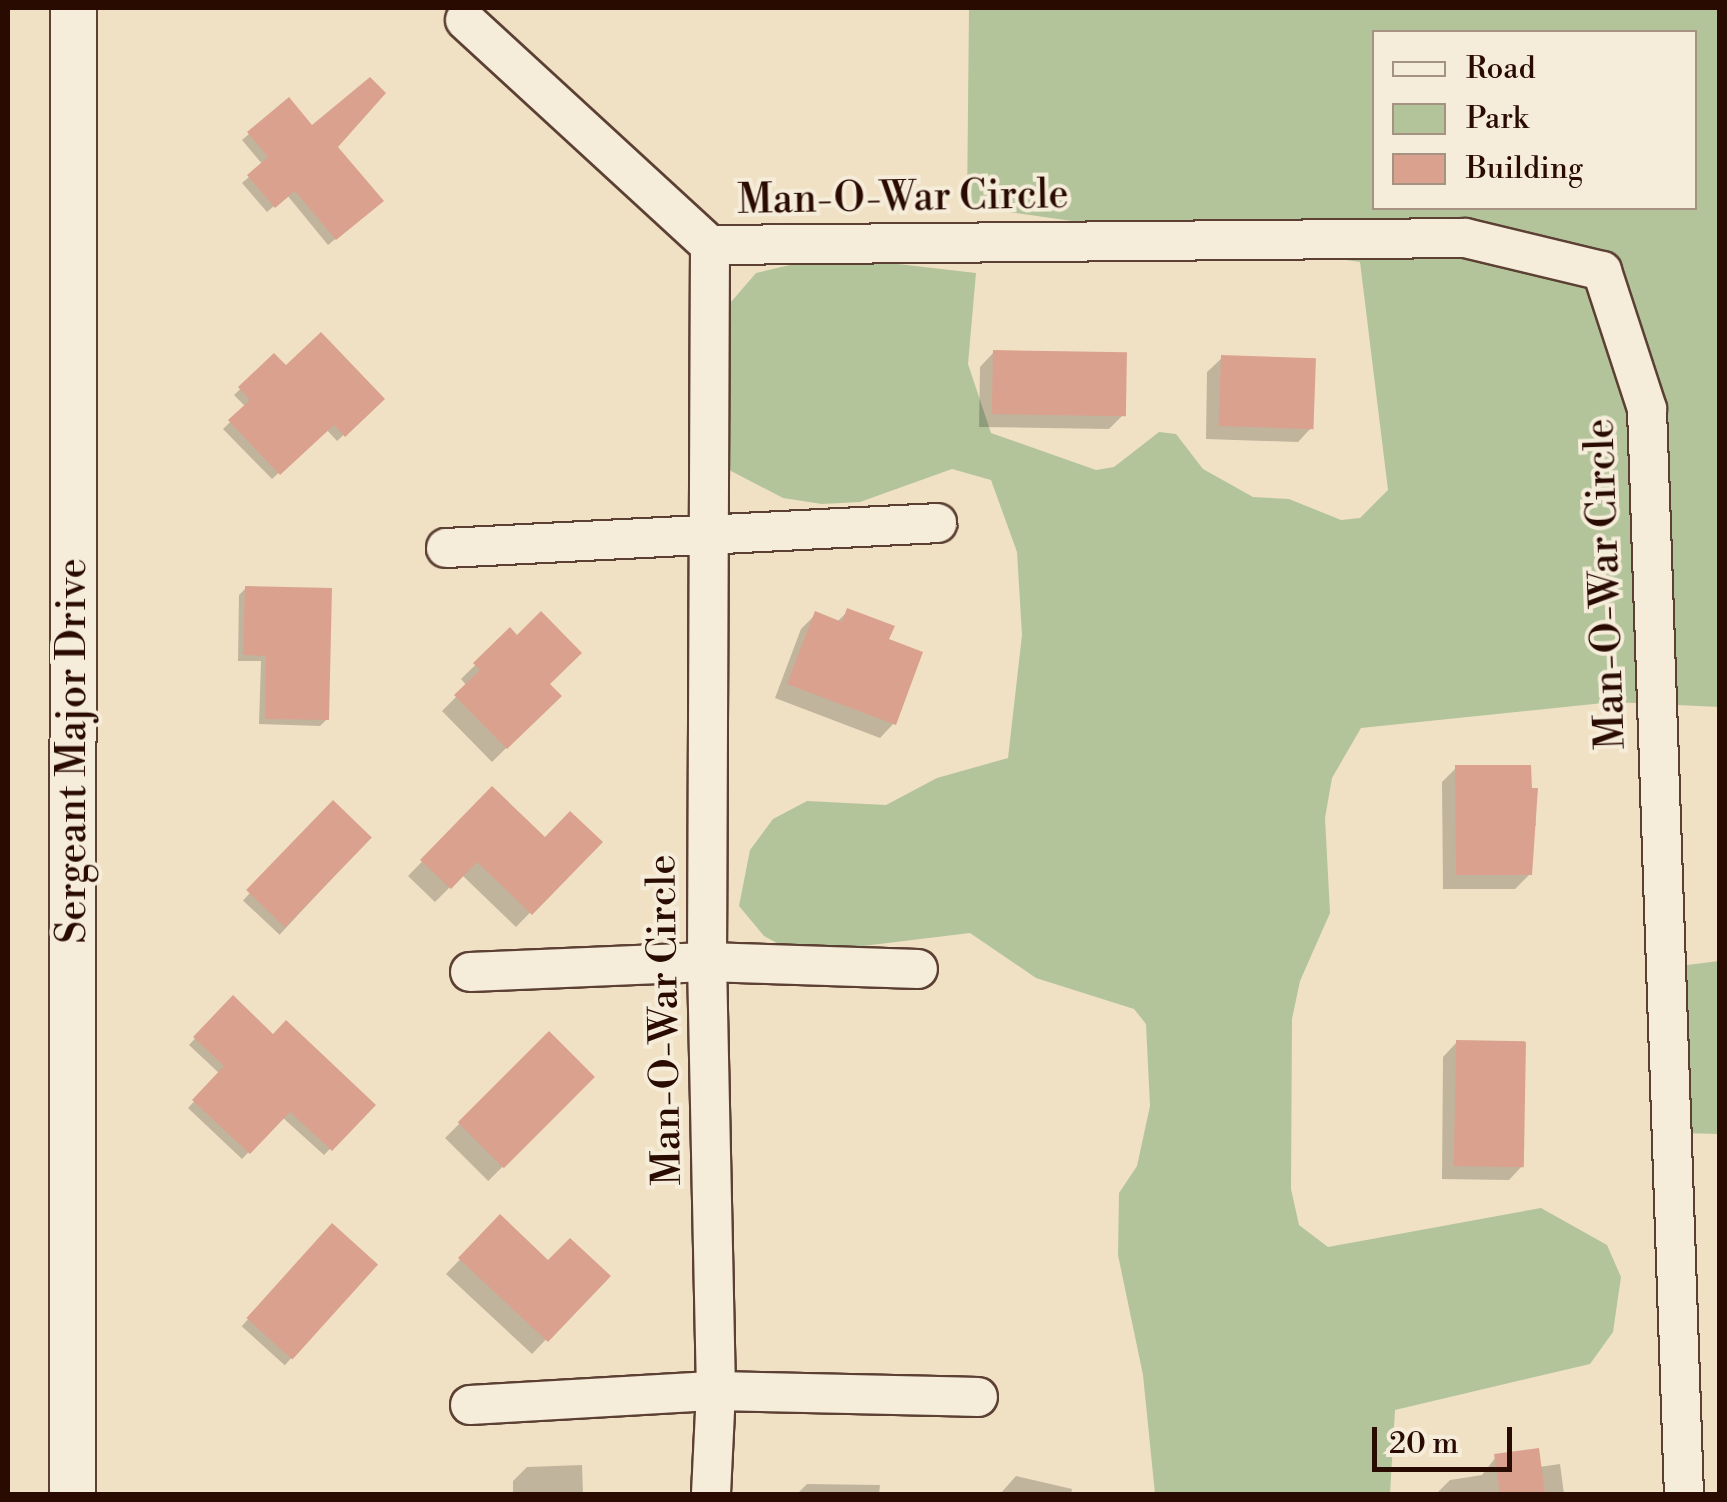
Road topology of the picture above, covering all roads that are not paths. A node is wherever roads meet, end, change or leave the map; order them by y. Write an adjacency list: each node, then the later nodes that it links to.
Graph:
1 (74, 8): 13 (street, Sergeant Major Drive)
2 (465, 20): 3 (street, Man-O-War Circle)
3 (710, 245): 5 (street, Man-O-War Circle); 15 (street, Man-O-War Circle)
4 (936, 523): 5 (street)
5 (712, 531): 6 (street); 7 (street, Man-O-War Circle)
6 (446, 548)
7 (707, 962): 8 (street); 9 (street); 10 (street, Man-O-War Circle)
8 (918, 969)
9 (470, 972)
10 (716, 1391): 11 (street); 12 (street); 14 (street, Man-O-War Circle)
11 (978, 1397)
12 (470, 1405)
13 (72, 1494)
14 (711, 1494)
15 (1684, 1494)

